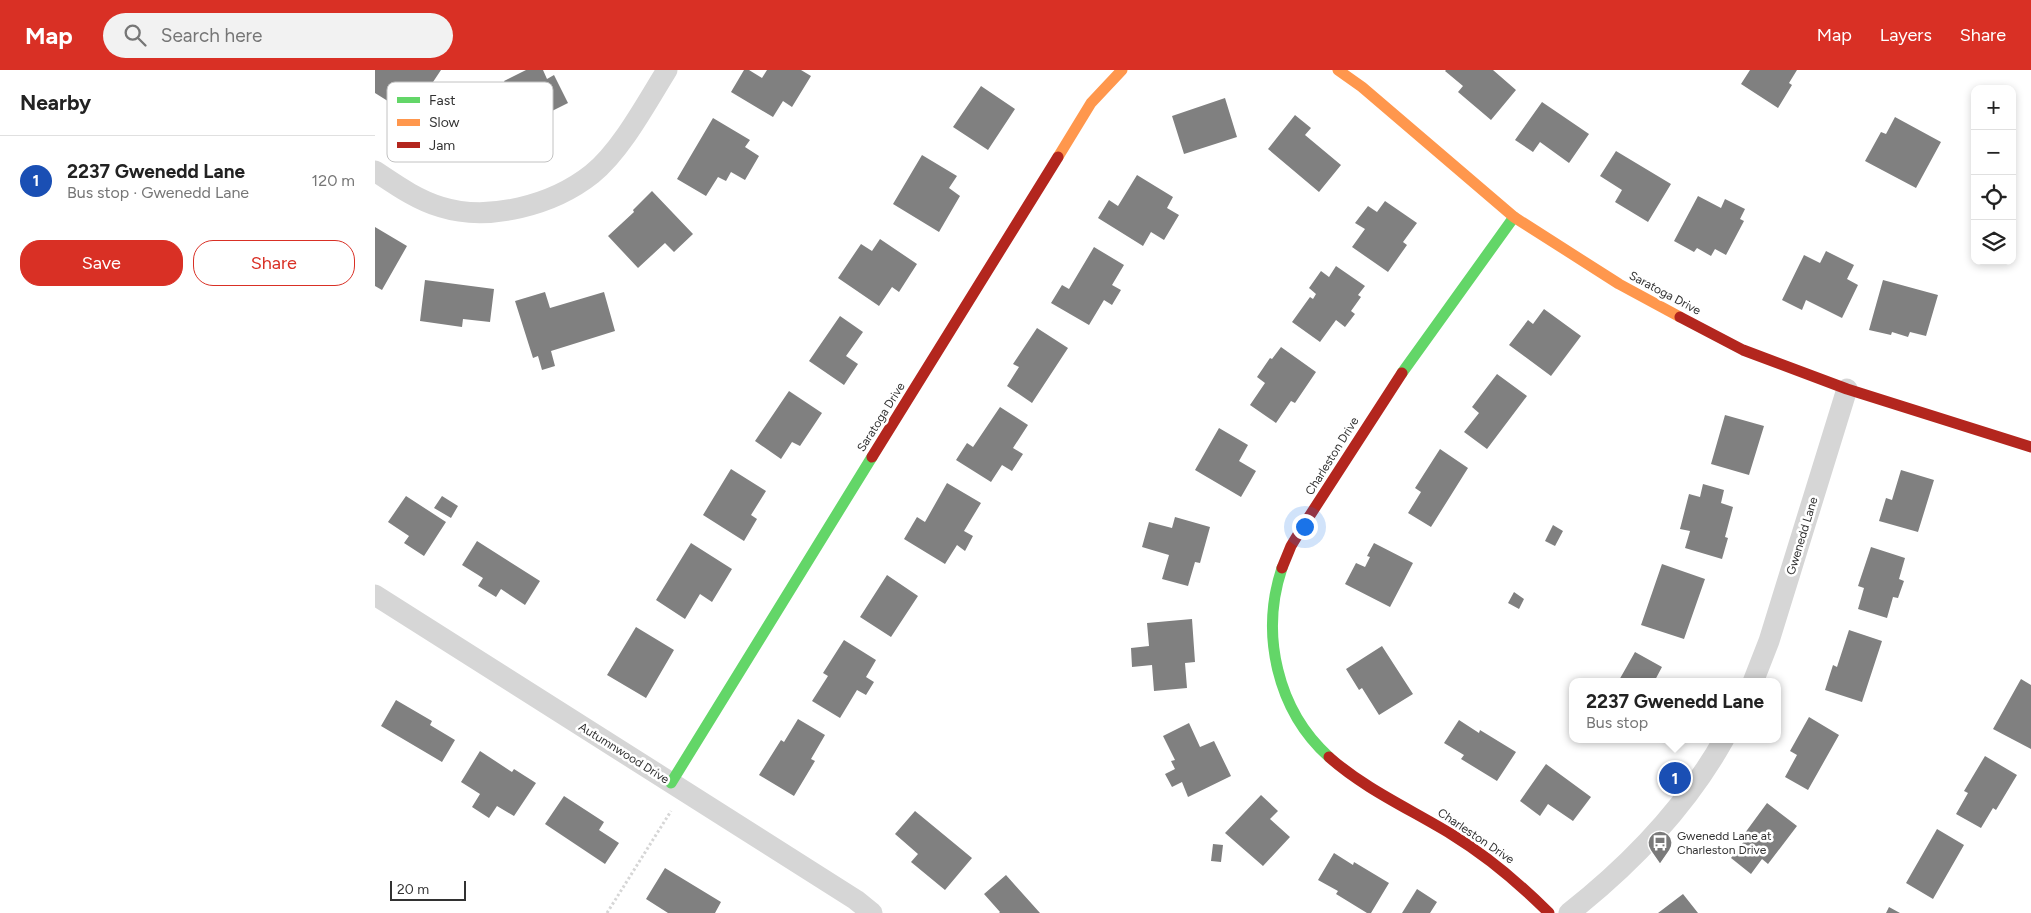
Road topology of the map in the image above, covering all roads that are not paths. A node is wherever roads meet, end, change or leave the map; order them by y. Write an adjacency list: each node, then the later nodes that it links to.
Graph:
1 (667, 70): 4 (street)
2 (1122, 70): 11 (street, Saratoga Drive)
3 (1338, 70): 5 (street, Saratoga Drive)
4 (375, 171)
5 (1514, 217): 6 (street, Saratoga Drive); 13 (street, Charleston Drive)
6 (1847, 389): 7 (street, Saratoga Drive); 9 (street, Gwenedd Lane)
7 (2031, 447)
8 (375, 595): 11 (street, Autumnwood Drive)
9 (1755, 678)
10 (1723, 743): 14 (street)
11 (671, 783): 12 (street, Autumnwood Drive)
12 (872, 913)
13 (1549, 913)
14 (1569, 913)

